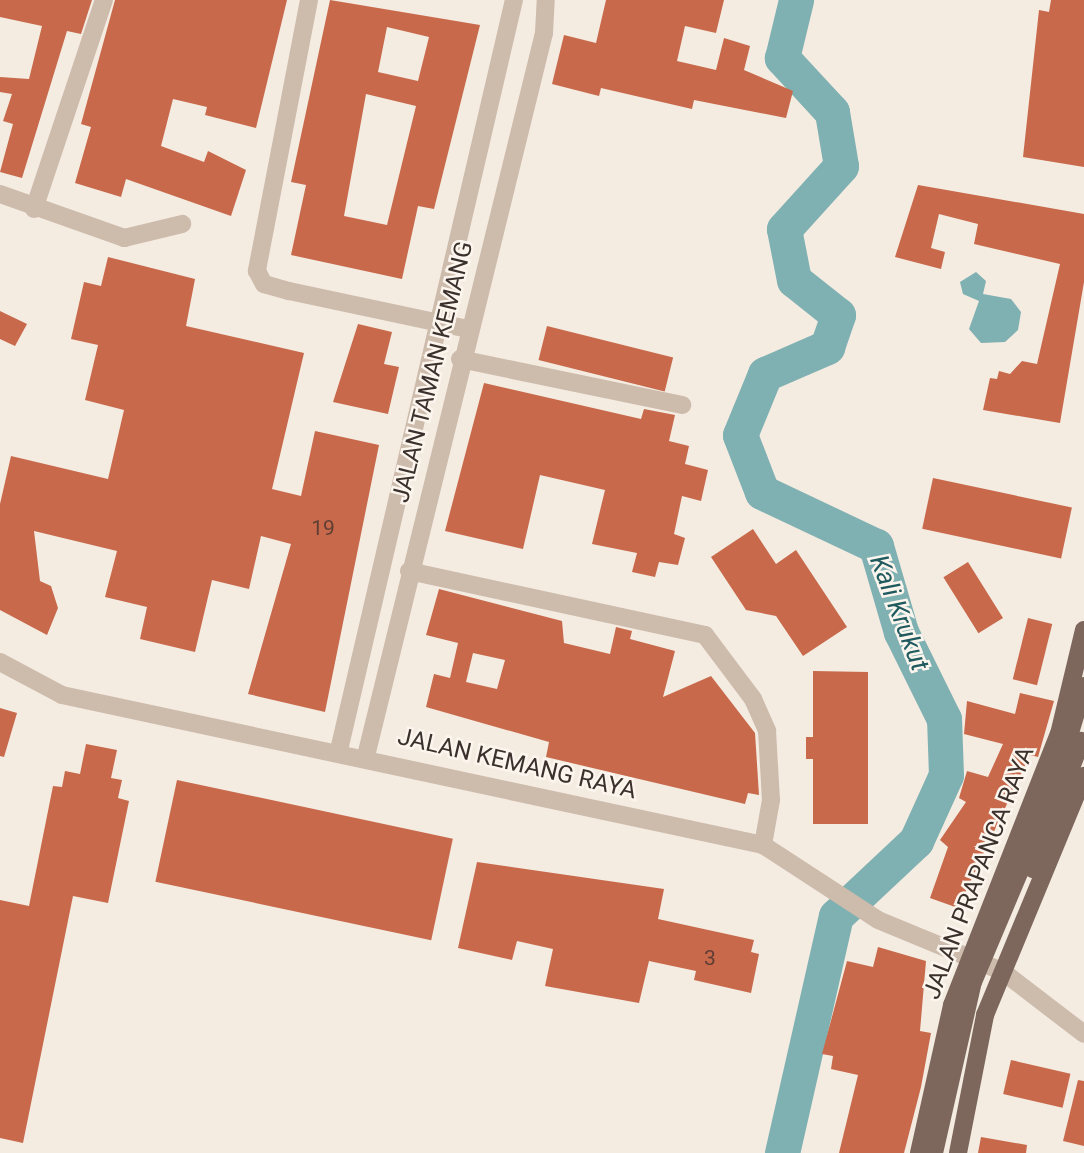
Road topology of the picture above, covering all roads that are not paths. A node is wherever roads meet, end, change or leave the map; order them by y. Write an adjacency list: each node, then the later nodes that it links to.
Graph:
1 (104, 0): 6 (street)
2 (309, 0): 8 (street)
3 (514, 0): 8 (street, JALAN TAMAN KEMANG)
4 (546, 0): 9 (street, JALAN TAMAN KEMANG)
5 (0, 194): 6 (street)
6 (33, 209): 7 (street)
7 (182, 224)
8 (440, 322): 9 (street); 12 (street, JALAN TAMAN KEMANG)
9 (468, 329): 10 (street, JALAN TAMAN KEMANG)
10 (460, 359): 11 (street); 13 (street, JALAN TAMAN KEMANG)
11 (682, 405)
12 (410, 453): 13 (street); 19 (street, JALAN TAMAN KEMANG)
13 (436, 459): 14 (street, JALAN TAMAN KEMANG)
14 (409, 572): 20 (street, JALAN TAMAN KEMANG); 23 (street)
15 (1084, 630): 24 (main road, JALAN PRAPANCA RAYA)
16 (0, 662): 19 (street, JALAN KEMANG RAYA)
17 (1084, 686): 28 (main road, bridge)
18 (1084, 731): 29 (main road, bridge)
19 (339, 750): 20 (street, JALAN KEMANG RAYA)
20 (366, 756): 23 (street, JALAN KEMANG RAYA)
21 (1084, 776): 22 (main road)
22 (1082, 793): 25 (main road)
23 (763, 845): 24 (street, JALAN KEMANG RAYA)
24 (970, 954): 25 (street, JALAN KEMANG RAYA); 27 (main road, JALAN PRAPANCA RAYA)
25 (1002, 971): 26 (street, JALAN KEMANG RAYA); 30 (main road)
26 (1084, 1034)
27 (919, 1153)
28 (934, 1153)
29 (946, 1153)
30 (958, 1153)

